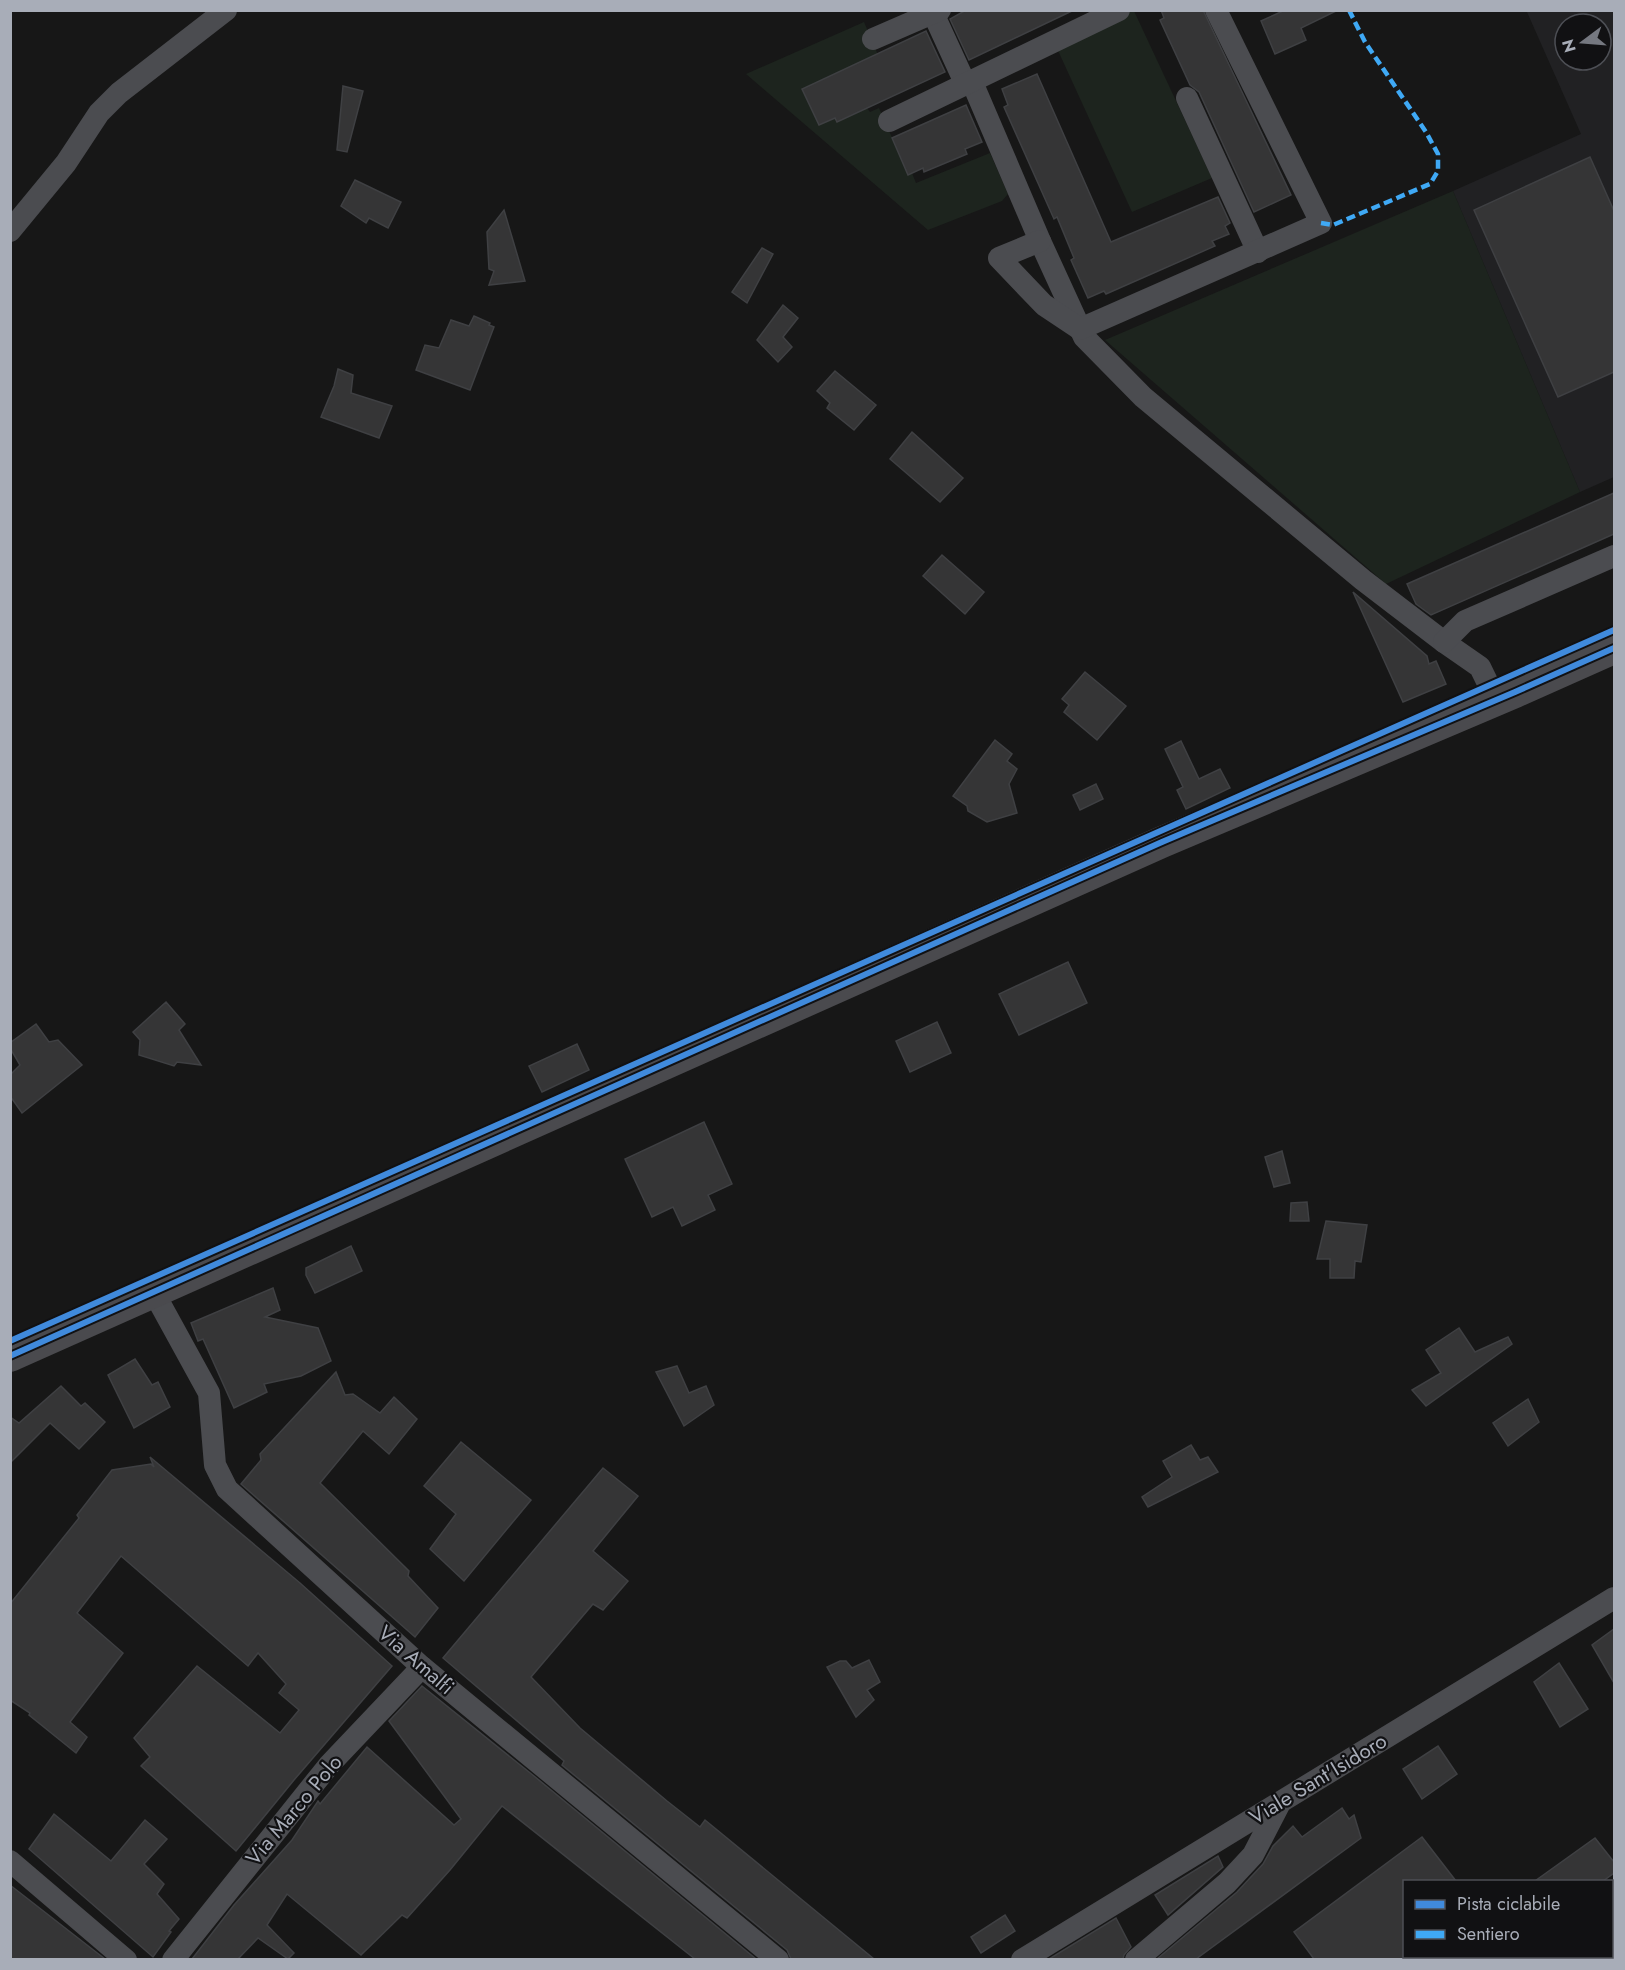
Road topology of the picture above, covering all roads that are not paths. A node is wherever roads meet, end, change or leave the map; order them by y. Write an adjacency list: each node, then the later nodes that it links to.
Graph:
1 (226, 10): 9 (street)
2 (1119, 10): 6 (street)
3 (1216, 10): 11 (street)
4 (937, 12): 5 (street); 6 (street)
5 (873, 39)
6 (969, 83): 8 (street); 10 (street)
7 (1187, 98): 11 (street)
8 (889, 122)
9 (10, 231)
10 (1040, 241): 12 (street); 12 (street)
11 (1258, 252): 12 (street)
12 (1080, 329): 14 (street)
13 (1614, 556): 14 (street)
14 (1444, 642): 16 (street)
15 (1614, 648): 16 (street)
16 (1496, 700): 17 (street)
17 (153, 1291): 18 (street); 20 (street, Via Amalfi)
18 (10, 1356)
19 (1614, 1598): 21 (street, Viale Sant'Isidoro)
20 (422, 1667): 24 (street, Via Marco Polo); 25 (street, Via Amalfi)
21 (1280, 1803): 26 (street, Viale Sant'Isidoro); 27 (street)
22 (10, 1861): 23 (street)
23 (126, 1959)
24 (173, 1959)
25 (778, 1959)
26 (1022, 1959)
27 (1136, 1959)

